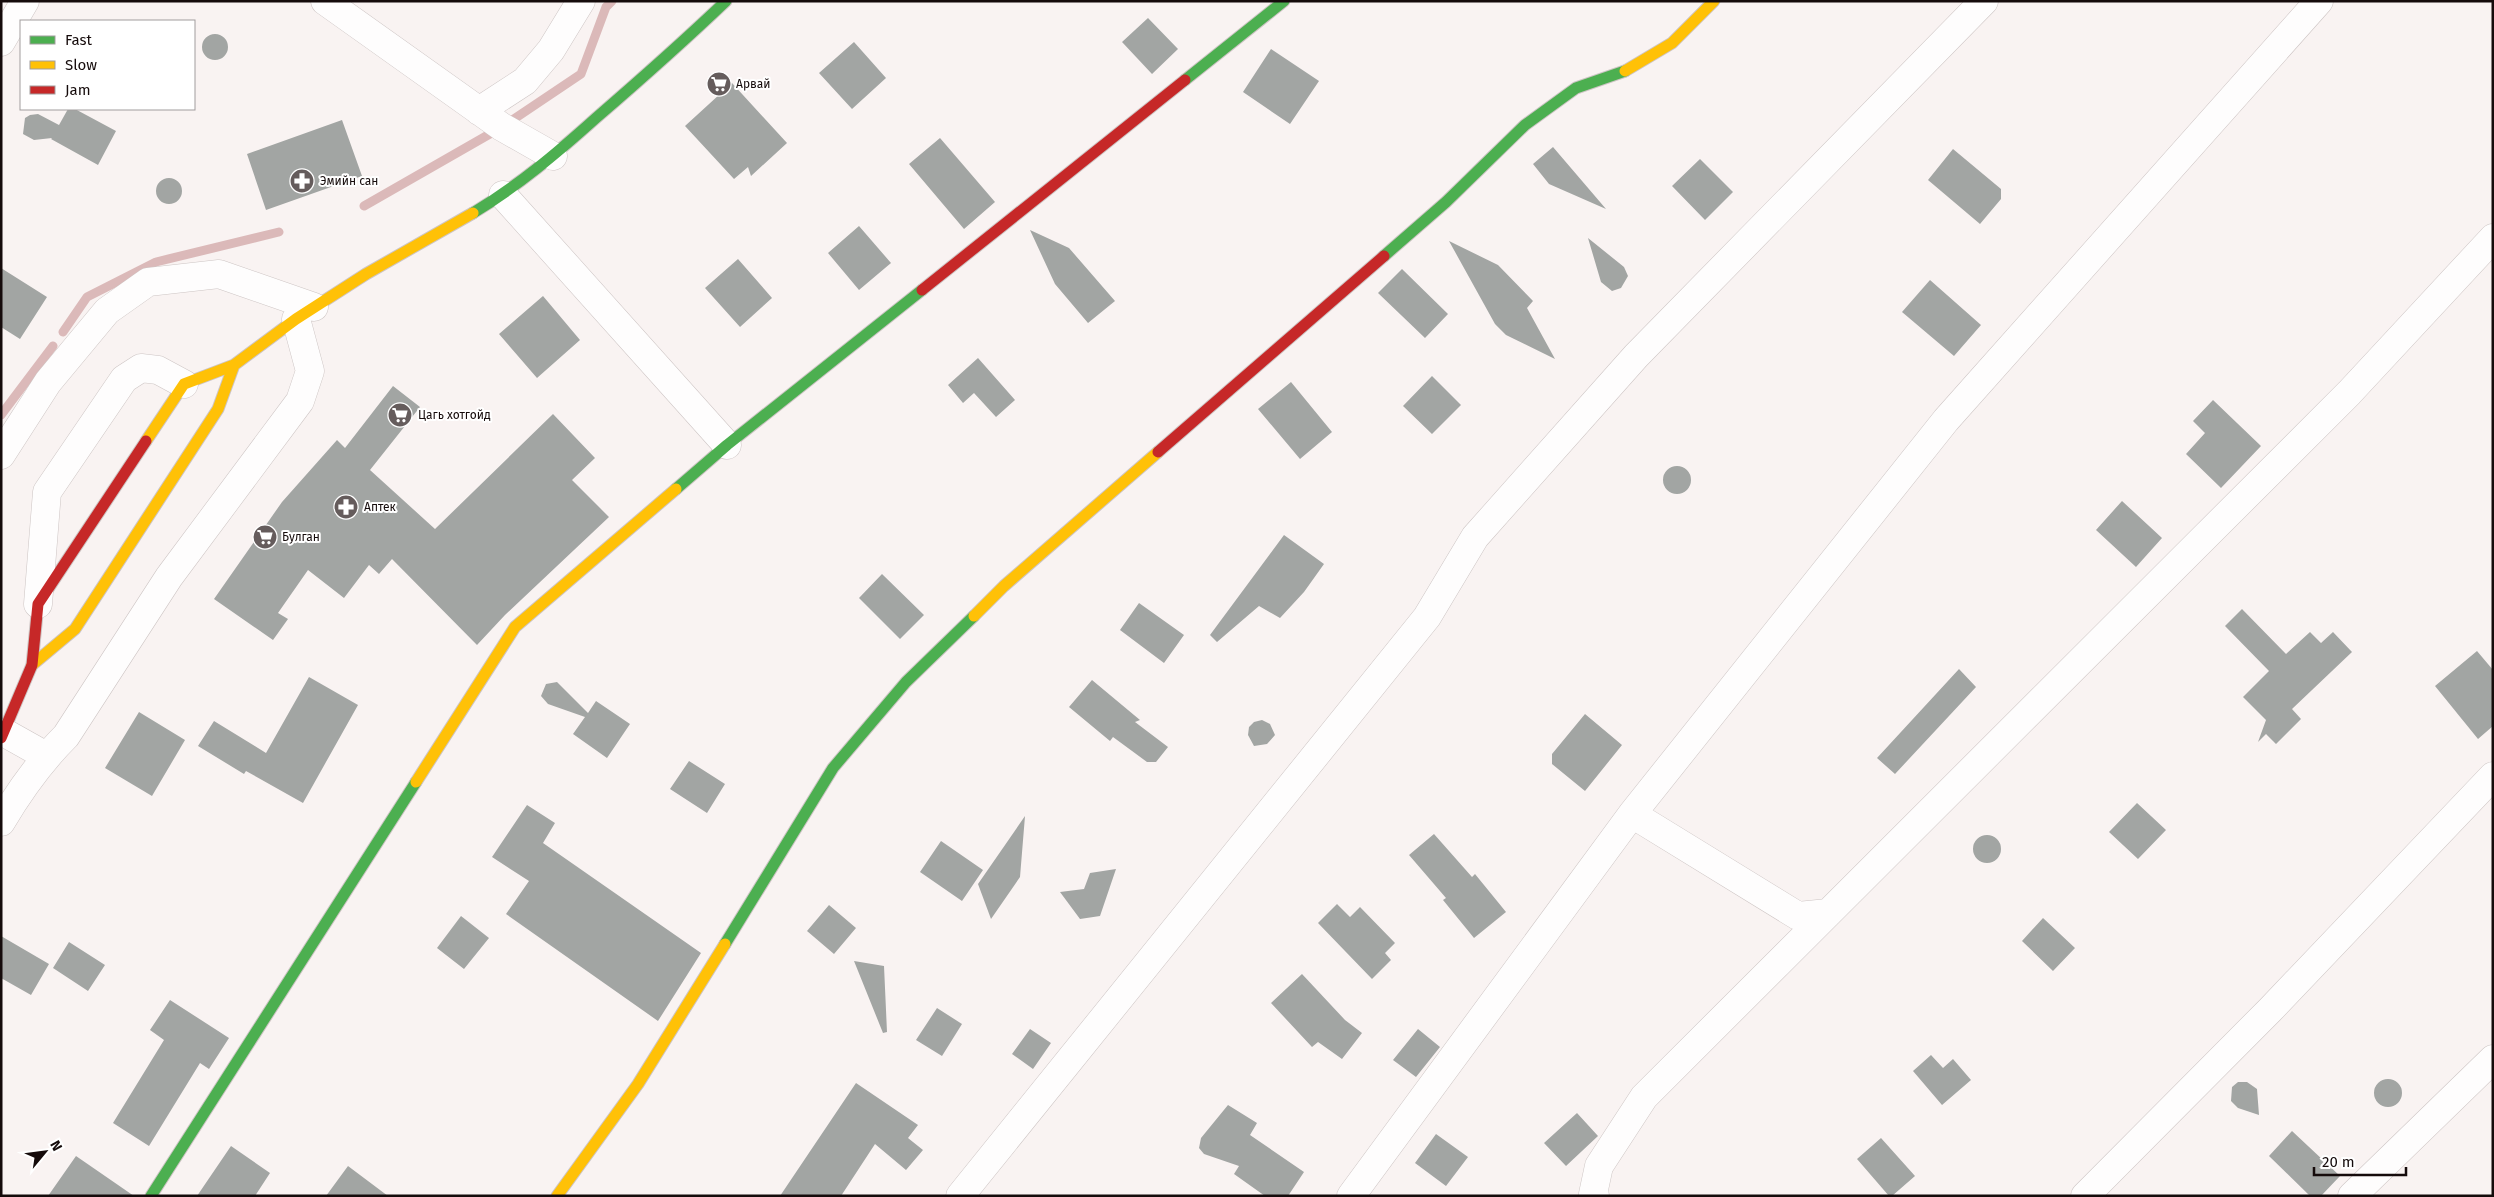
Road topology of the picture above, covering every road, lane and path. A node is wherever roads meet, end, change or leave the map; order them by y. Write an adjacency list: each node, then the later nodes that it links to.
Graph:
1 (25, 1): 9 (street)
2 (324, 1): 10 (street)
3 (581, 1): 10 (street)
4 (726, 1): 11 (street)
5 (1284, 1): 17 (street)
6 (1714, 1): 29 (street)
7 (1984, 1): 30 (street)
8 (2320, 1): 24 (street)
9 (1, 42)
10 (479, 111): 11 (street)
11 (553, 156): 12 (street)
12 (503, 195): 14 (street); 17 (street)
13 (2493, 238): 26 (street)
14 (305, 313): 15 (street); 18 (street); 22 (street)
15 (234, 365): 16 (street); 20 (street)
16 (184, 384): 19 (street); 19 (street)
17 (726, 445): 28 (street)
18 (1, 455)
19 (38, 604): 20 (street)
20 (32, 665): 21 (street)
21 (3, 736): 22 (street)
22 (46, 756): 25 (street)
23 (2493, 776): 33 (street)
24 (1632, 814): 26 (street); 31 (street)
25 (1, 822)
26 (1828, 913): 32 (street)
27 (2493, 1058): 34 (street)
28 (151, 1196)
29 (557, 1196)
30 (960, 1196)
31 (1351, 1196)
32 (1595, 1196)
33 (2085, 1196)
34 (2352, 1196)

